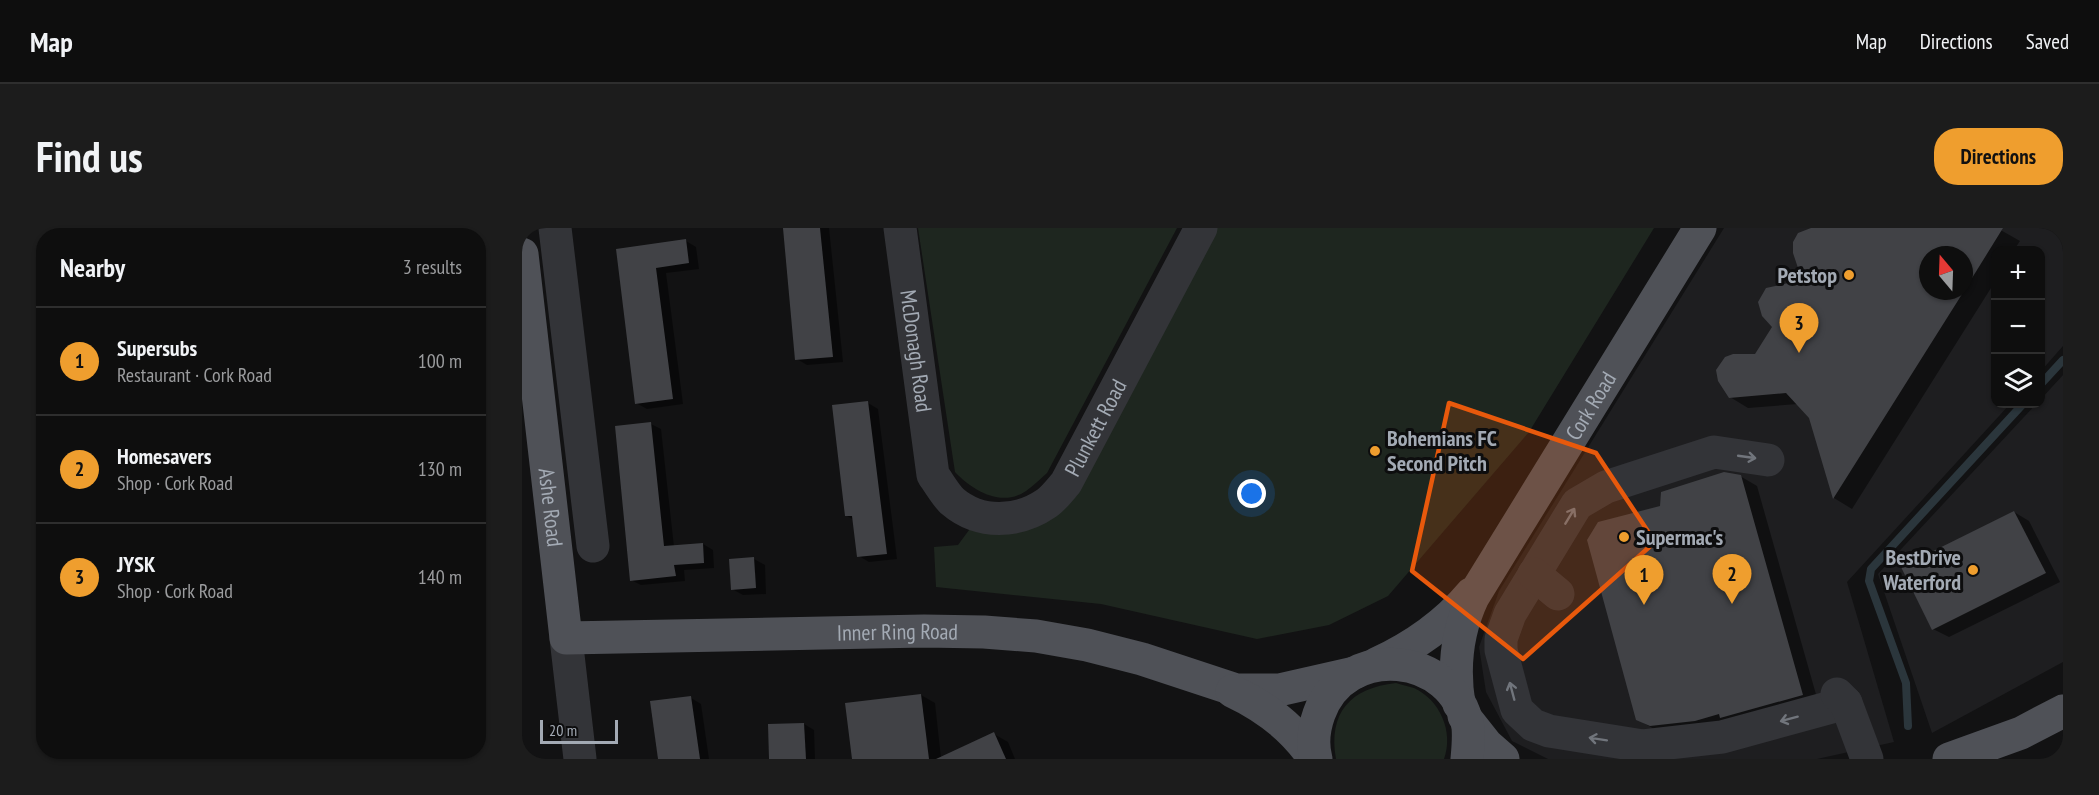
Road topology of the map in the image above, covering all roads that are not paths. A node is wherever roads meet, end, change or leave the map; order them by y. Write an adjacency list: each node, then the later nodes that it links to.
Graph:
1 (555, 228): 6 (street)
2 (900, 228): 9 (street, McDonagh Road)
3 (1201, 228): 9 (street, Plunkett Road)
4 (1700, 228): 12 (main road, Cork Road)
5 (522, 254): 7 (main road, Ashe Road)
6 (579, 427): 7 (street); 10 (street)
7 (542, 432): 14 (main road, Ashe Road)
8 (1768, 460): 11 (street, one-way to 8)
9 (933, 475)
10 (593, 546)
11 (1534, 574): 13 (street); 23 (street, one-way to 11)
12 (1480, 583): 15 (main road); 17 (main road)
13 (1558, 594)
14 (566, 638): 16 (main road, Inner Ring Road); 19 (street, Ashe Road)
15 (1361, 670): 16 (main road, Inner Ring Road); 17 (main road); 20 (main road)
16 (1223, 686): 20 (main road, Inner Ring Road)
17 (1462, 710): 21 (main road); 22 (main road)
18 (2063, 711): 24 (main road)
19 (580, 759)
20 (1315, 759)
21 (1467, 759)
22 (1503, 759)
23 (1867, 759)
24 (1949, 759)

